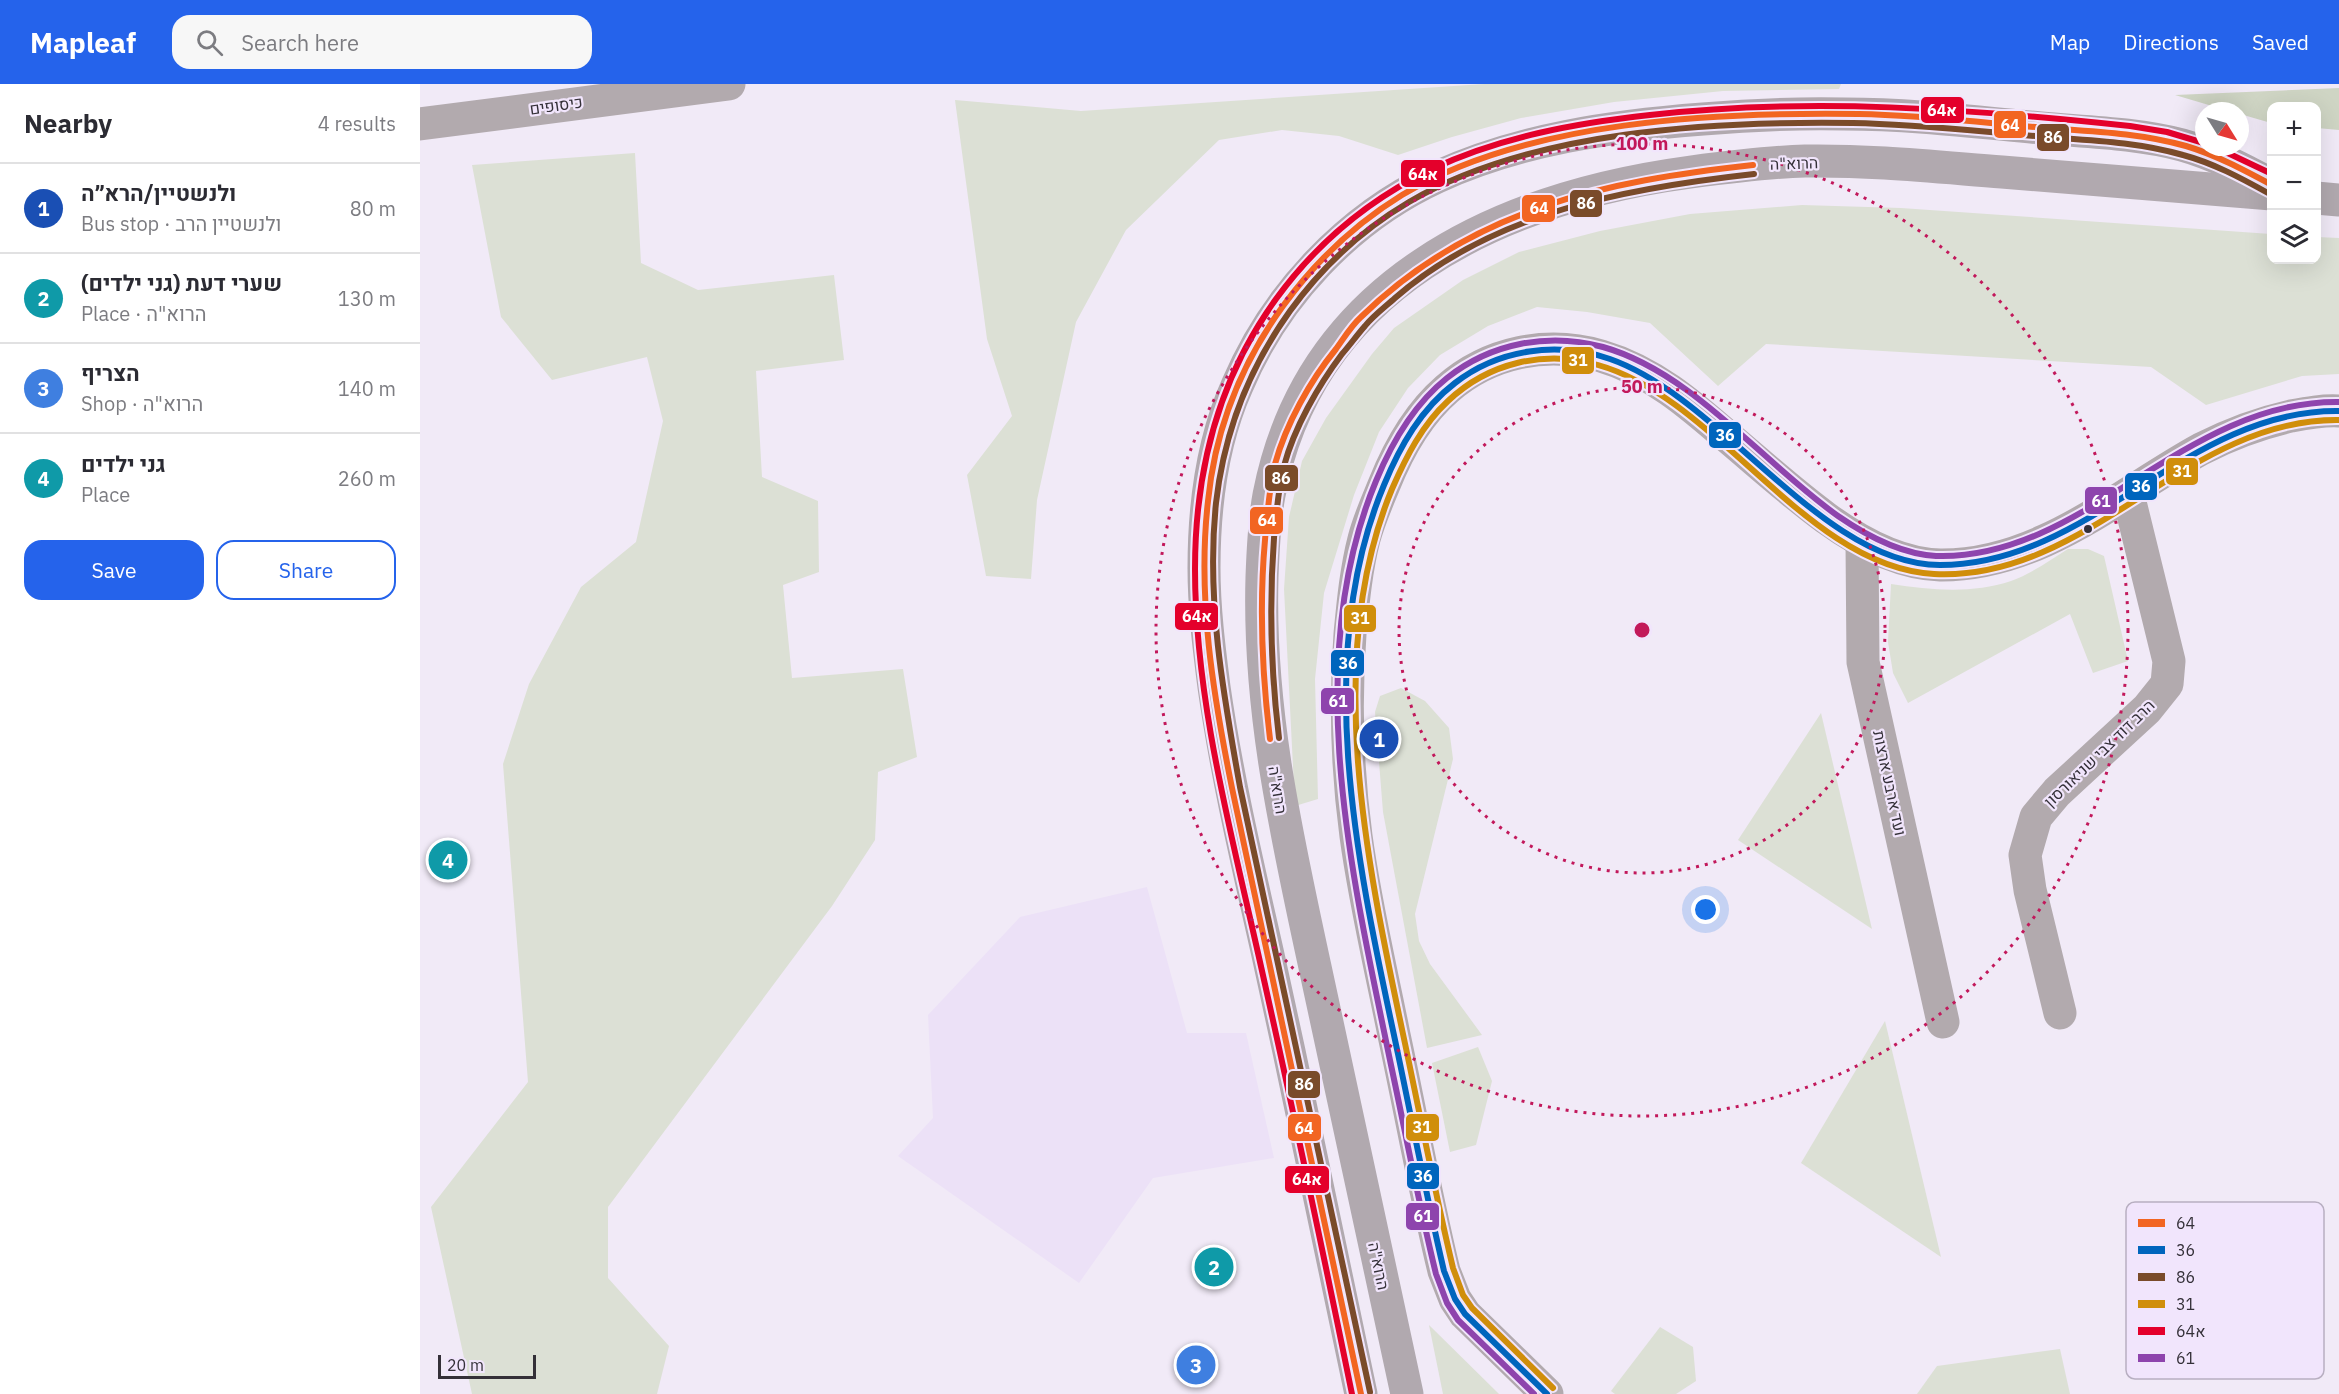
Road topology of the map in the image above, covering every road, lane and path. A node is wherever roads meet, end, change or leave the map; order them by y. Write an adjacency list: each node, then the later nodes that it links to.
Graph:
1 (729, 84): 2 (street, כיסופים)
2 (420, 124)
3 (2267, 183): 12 (street)
4 (2267, 194): 13 (street, הרוא"ה)
5 (2321, 198): 6 (street)
6 (2339, 200)
7 (2339, 411): 8 (street)
8 (2128, 494): 9 (street); 10 (street, הרב דוד צבי שניאורסון)
9 (1862, 543): 11 (street, ועד ארבע ארצות); 14 (street)
10 (2060, 1013)
11 (1942, 1022)
12 (1361, 1394)
13 (1407, 1394)
14 (1546, 1394)

